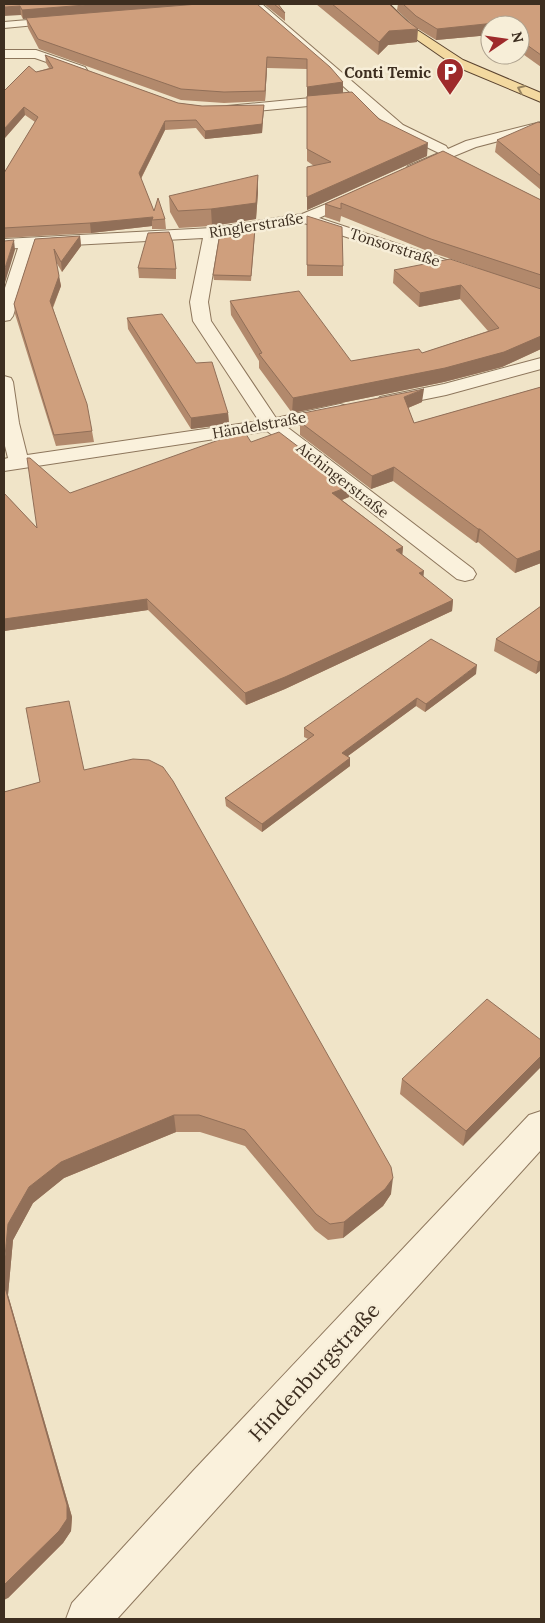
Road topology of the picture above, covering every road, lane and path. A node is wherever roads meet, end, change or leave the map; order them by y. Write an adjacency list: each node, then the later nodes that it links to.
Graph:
1 (252, 4): 8 (street)
2 (383, 4): 6 (main road)
3 (79, 18): 4 (street)
4 (4, 25)
5 (4, 54): 7 (street)
6 (459, 63): 9 (main road); 10 (main road, one-way to 6)
7 (95, 75)
8 (362, 97): 11 (street); 13 (street)
9 (507, 98)
10 (541, 98)
11 (213, 110)
12 (540, 122): 13 (street)
13 (449, 152): 14 (street)
14 (398, 176)
15 (372, 188): 16 (street, Ringlerstraße)
16 (306, 218): 17 (street, Ringlerstraße); 20 (street, Tonsorstraße)
17 (212, 233): 18 (street, Ringlerstraße); 24 (street, Aichingerstraße)
18 (28, 243): 19 (street, Ringlerstraße); 21 (street)
19 (4, 244)
20 (541, 296)
21 (4, 316)
22 (541, 363): 24 (street, Händelstraße)
23 (4, 382): 25 (street)
24 (271, 425): 25 (street, Händelstraße); 26 (street, Aichingerstraße)
25 (11, 464)
26 (465, 574)
27 (541, 1126): 28 (street, Hindenburgstraße)
28 (88, 1619)

